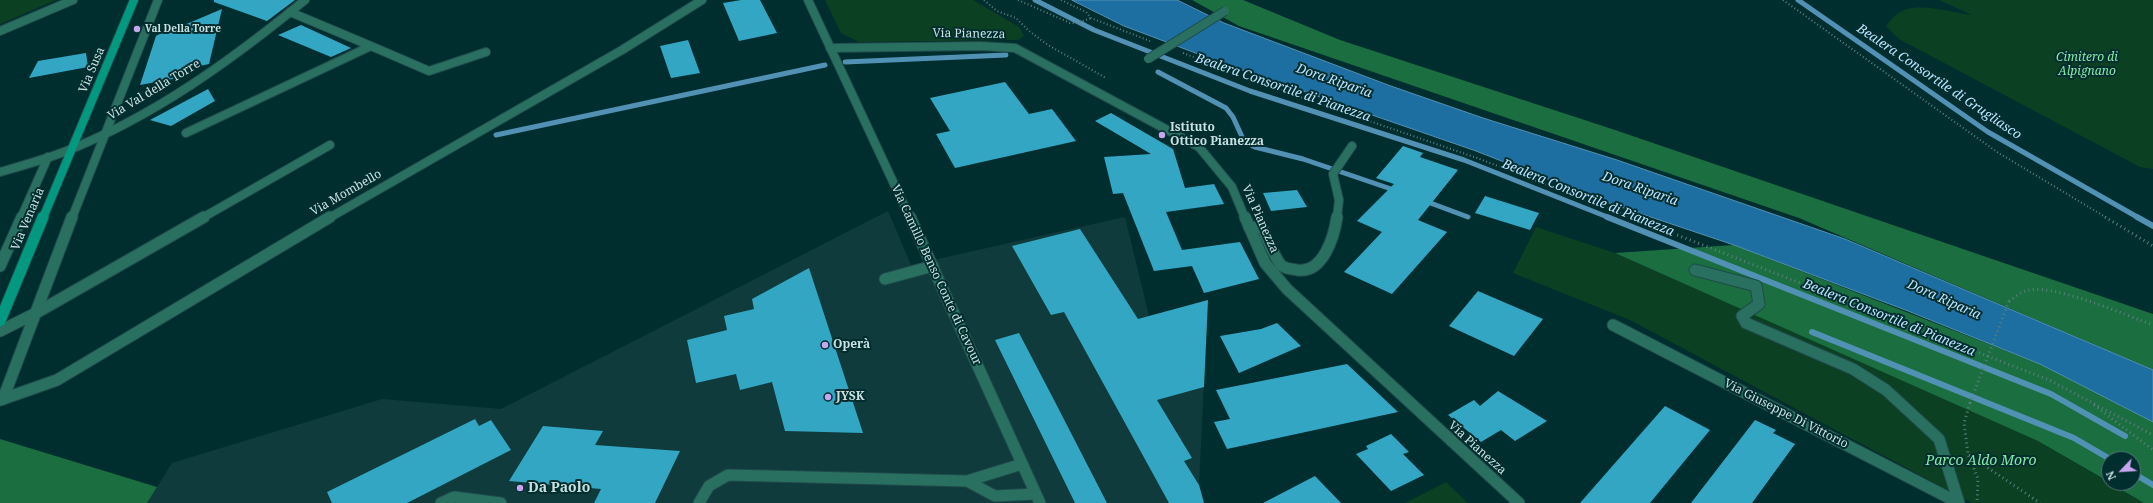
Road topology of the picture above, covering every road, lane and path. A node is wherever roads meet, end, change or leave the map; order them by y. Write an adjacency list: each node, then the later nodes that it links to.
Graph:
1 (73, 0): 14 (street)
2 (134, 0): 26 (main road, Via Susa)
3 (158, 0): 23 (street)
4 (305, 0): 12 (street, Via Val della Torre)
5 (702, 0): 41 (street, Via Mombello)
6 (808, 0): 17 (street, Via Camillo Benso Conte di Cavour)
7 (984, 0): 21 (path)
8 (1018, 0): 13 (path)
9 (1061, 0): 13 (path)
10 (1783, 0): 30 (path)
11 (1225, 11): 20 (street, bridge)
12 (290, 12): 16 (street); 23 (street, Via Val della Torre)
13 (1091, 18): 15 (path)
14 (0, 31)
15 (1152, 42)
16 (372, 46): 18 (street); 22 (street)
17 (830, 48): 29 (street, Via Pianezza); 32 (street, Via Camillo Benso Conte di Cavour)
18 (486, 52)
19 (1181, 53): 42 (path)
20 (1148, 59)
21 (1111, 81)
22 (186, 133)
23 (104, 134): 26 (street, Via Val della Torre); 36 (street)
24 (330, 145): 36 (street)
25 (1352, 146): 29 (street)
26 (71, 149): 27 (street, Via Val della Torre); 35 (main road, Via Venaria)
27 (48, 157): 28 (street, Via Val della Torre); 31 (street)
28 (0, 172)
29 (1249, 227): 52 (street, Via Pianezza)
30 (2153, 246)
31 (0, 266)
32 (933, 266): 34 (street); 46 (street, Via Camillo Benso Conte di Cavour)
33 (1696, 270): 53 (street)
34 (885, 279)
35 (3, 305): 37 (main road, Via Venaria)
36 (36, 313): 40 (street); 41 (street)
37 (0, 321)
38 (1613, 325): 53 (street, Via Giuseppe Di Vittorio)
39 (2153, 325): 45 (path, bridge)
40 (0, 331)
41 (2, 400)
42 (2089, 401): 43 (path); 44 (path)
43 (2153, 435)
44 (2153, 450)
45 (1968, 454): 54 (path); 55 (path)
46 (1022, 464): 47 (street); 48 (street, Via Camillo Benso Conte di Cavour)
47 (967, 481): 48 (street); 51 (street)
48 (1038, 498)
49 (441, 503): 50 (street)
50 (501, 503)
51 (699, 503)
52 (1519, 503)
53 (1959, 503)
54 (1976, 503)
55 (2040, 503)

